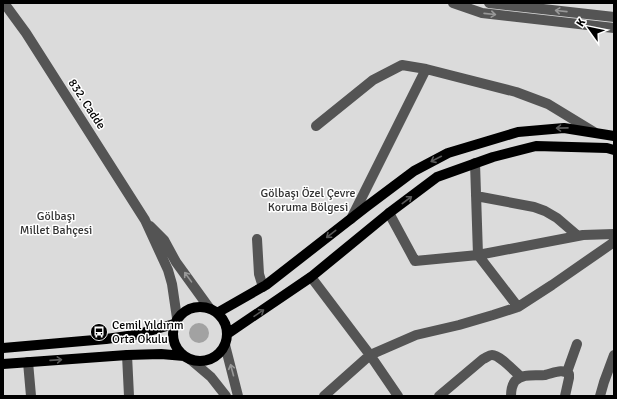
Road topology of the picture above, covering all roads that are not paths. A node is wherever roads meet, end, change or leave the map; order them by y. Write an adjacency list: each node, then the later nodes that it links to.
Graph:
1 (4, 3): 18 (street, 832. Cadde)
2 (453, 3): 7 (street, one-way to 7)
3 (489, 3): 5 (street, one-way to 3)
4 (583, 3): 5 (street)
5 (586, 14): 6 (street); 7 (street)
6 (614, 17)
7 (587, 25): 8 (street)
8 (614, 28)
9 (426, 68): 10 (street); 11 (street); 17 (street)
10 (316, 126)
11 (594, 132): 12 (main road); 17 (main road, one-way to 17)
12 (614, 136)
13 (614, 150): 14 (main road)
14 (475, 163): 15 (street); 16 (main road, one-way to 14)
15 (476, 196): 20 (street); 23 (street)
16 (389, 213): 23 (street); 24 (main road)
17 (351, 219): 25 (main road, one-way to 25)
18 (145, 220): 27 (street, 832. Cadde, one-way to 18); 28 (street, 832. Cadde)
19 (614, 234): 20 (street)
20 (578, 236): 23 (street)
21 (257, 239): 25 (street)
22 (614, 242): 26 (street)
23 (478, 255): 26 (street)
24 (311, 277): 29 (main road, one-way to 24); 33 (street)
25 (263, 287): 27 (main road)
26 (518, 307): 33 (street)
27 (213, 311): 28 (main road); 29 (main road)
28 (176, 321): 31 (main road); 35 (main road)
29 (226, 340): 35 (main road); 43 (street, one-way to 29)
30 (577, 344): 38 (street)
31 (3, 348)
32 (127, 355): 35 (main road); 36 (main road, one-way to 32); 41 (street)
33 (370, 355): 44 (street); 45 (street)
34 (614, 355): 49 (street)
35 (187, 358): 42 (street)
36 (28, 362): 37 (main road); 40 (street)
37 (3, 364)
38 (566, 372): 39 (street); 48 (street)
39 (521, 377): 46 (street); 47 (street)
40 (30, 396)
41 (129, 396)
42 (226, 396)
43 (238, 396)
44 (324, 396)
45 (398, 396)
46 (439, 396)
47 (511, 396)
48 (564, 396)
49 (600, 396)

